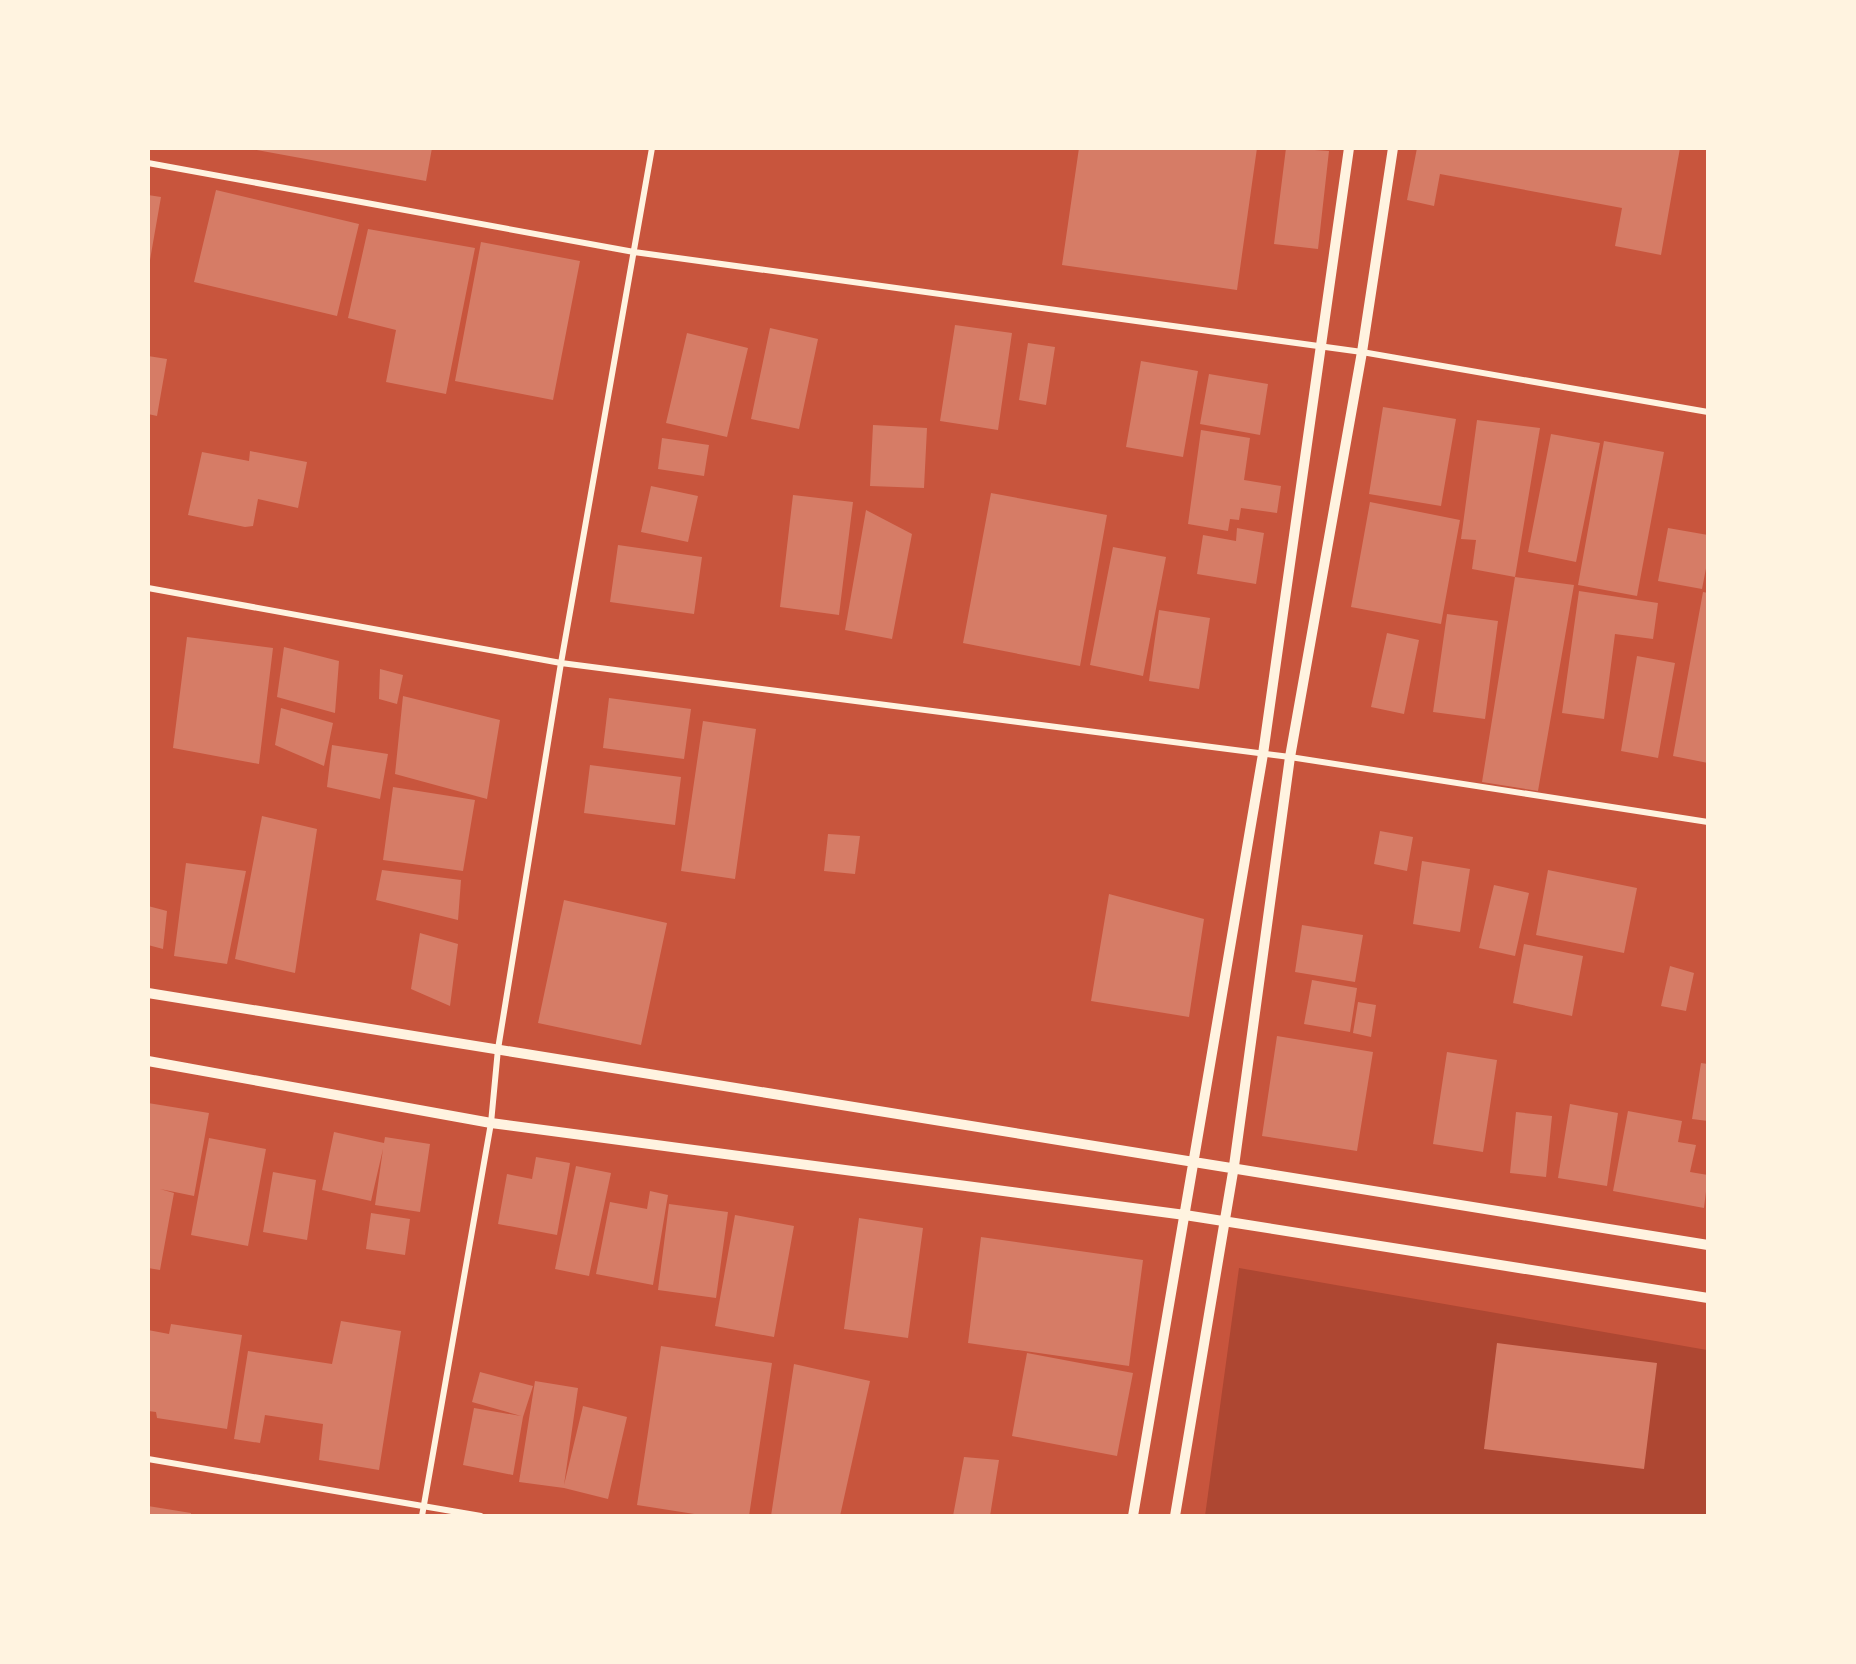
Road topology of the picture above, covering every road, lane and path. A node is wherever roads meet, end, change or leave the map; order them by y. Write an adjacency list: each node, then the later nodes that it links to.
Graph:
1 (652, 148): 5 (street)
2 (1349, 148): 6 (street)
3 (1393, 148): 7 (street)
4 (148, 163): 5 (street)
5 (634, 252): 6 (street); 10 (street)
6 (1323, 347): 7 (street); 11 (street)
7 (1362, 352): 8 (street); 12 (street)
8 (1707, 412)
9 (148, 588): 10 (street)
10 (561, 663): 11 (street); 15 (street)
11 (1263, 754): 12 (street); 18 (street)
12 (1290, 757): 13 (street); 19 (street)
13 (1707, 822)
14 (148, 993): 15 (street)
15 (498, 1049): 17 (street); 18 (street)
16 (148, 1061): 17 (street)
17 (491, 1123): 20 (street); 25 (street)
18 (1194, 1162): 19 (street); 20 (street)
19 (1234, 1166): 21 (street); 22 (street)
20 (1185, 1215): 21 (street); 28 (street)
21 (1225, 1222): 23 (street); 29 (street)
22 (1707, 1245)
23 (1707, 1298)
24 (148, 1459): 25 (street)
25 (424, 1506): 26 (street); 27 (street)
26 (422, 1515)
27 (481, 1515)
28 (1133, 1515)
29 (1175, 1515)

